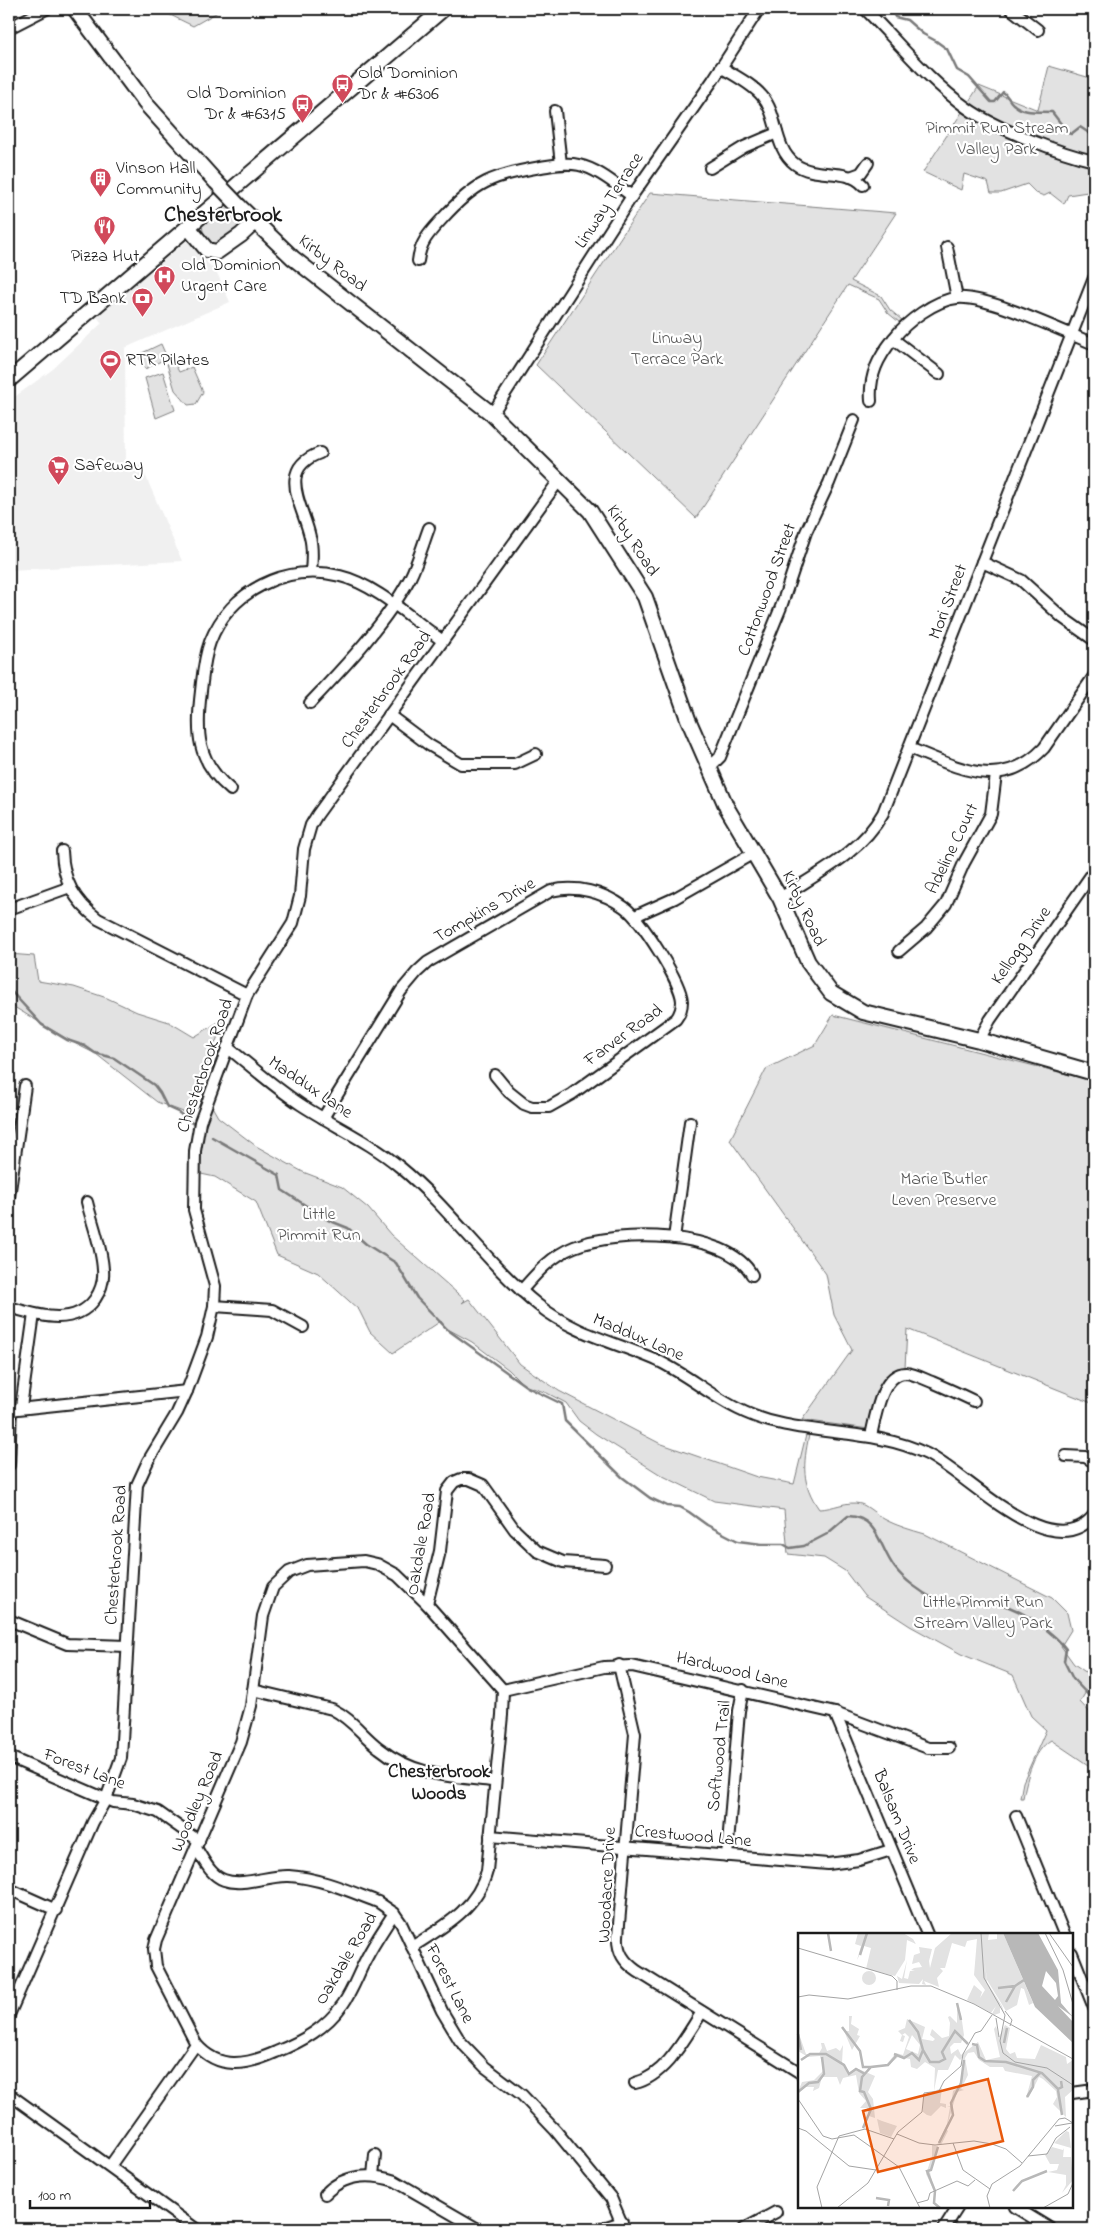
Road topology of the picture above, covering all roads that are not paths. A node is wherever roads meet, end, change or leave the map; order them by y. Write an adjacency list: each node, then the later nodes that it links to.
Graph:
1 (46, 9): 7 (street)
2 (75, 9): 19 (main road, Kirby Road, bridge)
3 (443, 9): 20 (main road)
4 (759, 9): 9 (street, Linway Terrace)
5 (866, 9): 12 (street)
6 (1012, 9): 8 (street)
7 (9, 28)
8 (1038, 30)
9 (721, 67): 11 (street); 18 (street, Linway Terrace)
10 (555, 111): 14 (street)
11 (777, 133): 15 (street); 16 (street)
12 (1094, 161)
13 (868, 163): 16 (street)
14 (561, 164): 18 (street); 22 (street)
15 (710, 168)
16 (850, 177): 17 (street)
17 (864, 185)
18 (632, 196): 31 (street, Linway Terrace)
19 (255, 222): 20 (main road); 31 (main road, Kirby Road)
20 (188, 227): 29 (main road)
21 (947, 247): 24 (street)
22 (418, 261)
23 (1094, 278): 25 (street, Mori Street)
24 (957, 298): 25 (street); 26 (street)
25 (1071, 335): 27 (street); 36 (street, Mori Street)
26 (893, 339): 28 (street); 30 (street)
27 (1094, 344)
28 (940, 374)
29 (9, 380)
30 (871, 401)
31 (492, 414): 34 (main road, Kirby Road)
32 (854, 420): 46 (street, Cottonwood Street)
33 (320, 453): 37 (street)
34 (560, 479): 40 (street, Chesterbrook Road); 46 (main road, Kirby Road)
35 (429, 528): 38 (street)
36 (982, 562): 39 (street); 44 (street, Mori Street)
37 (311, 572): 38 (street); 48 (street)
38 (392, 604): 40 (street); 42 (street)
39 (1094, 640)
40 (443, 641): 43 (street, Chesterbrook Road)
41 (1094, 676): 47 (street)
42 (310, 703)
43 (390, 715): 45 (street); 57 (street, Chesterbrook Road)
44 (909, 748): 47 (street); 53 (street, Mori Street)
45 (536, 754)
46 (709, 768): 50 (main road, Kirby Road)
47 (996, 774): 56 (street, Adeline Court)
48 (231, 790)
49 (62, 851): 52 (street)
50 (754, 853): 53 (main road, Kirby Road); 55 (street)
51 (1094, 871): 58 (street, Kellogg Drive)
52 (70, 887): 54 (street); 57 (street)
53 (780, 898): 58 (main road, Kirby Road)
54 (9, 909)
55 (635, 916): 61 (street, Farver Road); 63 (street, Tompkins Drive)
56 (899, 951)
57 (247, 994): 59 (street, Chesterbrook Road)
58 (979, 1040): 60 (main road, Kirby Road)
59 (226, 1047): 63 (street, Maddux Lane); 70 (street, Chesterbrook Road)
60 (1094, 1072)
61 (495, 1075)
62 (25, 1086): 65 (street)
63 (323, 1118): 69 (street, Maddux Lane)
64 (690, 1122): 67 (street)
65 (9, 1197)
66 (87, 1202): 72 (street)
67 (674, 1238): 68 (street); 69 (street)
68 (752, 1275)
69 (521, 1291): 77 (street, Maddux Lane)
70 (214, 1306): 73 (street); 74 (street, Chesterbrook Road)
71 (9, 1307): 72 (street)
72 (34, 1314): 76 (street)
73 (303, 1327)
74 (187, 1391): 76 (street); 85 (street, Chesterbrook Road)
75 (974, 1401): 77 (street)
76 (14, 1409): 80 (street)
77 (871, 1436): 81 (street, Maddux Lane)
78 (1066, 1456): 79 (street)
79 (1094, 1462)
80 (9, 1465)
81 (1094, 1515)
82 (606, 1565): 83 (street, Oakdale Road)
83 (427, 1604): 87 (street, Woodley Road); 88 (street, Oakdale Road)
84 (9, 1620): 85 (street)
85 (127, 1646): 94 (street, Chesterbrook Road)
86 (619, 1665): 88 (street, Hardwood Lane); 89 (street, Hardwood Lane); 98 (street, Woodacre Drive)
87 (253, 1690): 93 (street); 97 (street, Woodley Road)
88 (503, 1690): 93 (street)
89 (743, 1690): 90 (street, Hardwood Lane); 100 (street, Softwood Trail)
90 (835, 1713): 91 (street, Hardwood Lane); 99 (street, Balsam Drive)
91 (949, 1748)
92 (9, 1757): 94 (street, Forest Lane)
93 (494, 1781): 96 (street)
94 (106, 1799): 97 (street, Forest Lane); 102 (street, Chesterbrook Road)
95 (1016, 1816): 105 (street)
96 (490, 1836): 98 (street, Crestwood Lane); 106 (street)
97 (198, 1845): 103 (street, Forest Lane); 111 (street, Woodley Road)
98 (625, 1847): 100 (street, Crestwood Lane); 110 (street, Woodacre Drive)
99 (892, 1850): 100 (street, Crestwood Lane); 104 (street, Balsam Drive)
100 (727, 1856)
101 (9, 1889): 102 (street)
102 (56, 1910): 109 (street, Chesterbrook Road)
103 (394, 1914): 106 (street, Forest Lane); 111 (street, Oakdale Road)
104 (926, 1933)
105 (1064, 1933)
106 (412, 1948): 124 (street, Forest Lane)
107 (1073, 1956): 108 (street)
108 (1094, 2008)
109 (10, 2009)
110 (702, 2012): 112 (street, Woodacre Drive); 113 (street)
111 (196, 2044): 118 (street)
112 (798, 2071)
113 (636, 2084)
114 (1094, 2090): 115 (street)
115 (1073, 2093)
116 (9, 2094): 118 (street)
117 (375, 2155): 119 (street)
118 (110, 2166): 125 (street)
119 (373, 2176): 120 (street); 126 (street)
120 (325, 2194)
121 (957, 2208): 129 (street)
122 (1017, 2208): 130 (street)
123 (776, 2212): 128 (street)
124 (623, 2225): 127 (street)
125 (196, 2229)
126 (478, 2229)
127 (600, 2229)
128 (744, 2229)
129 (944, 2229)
130 (1051, 2229)

